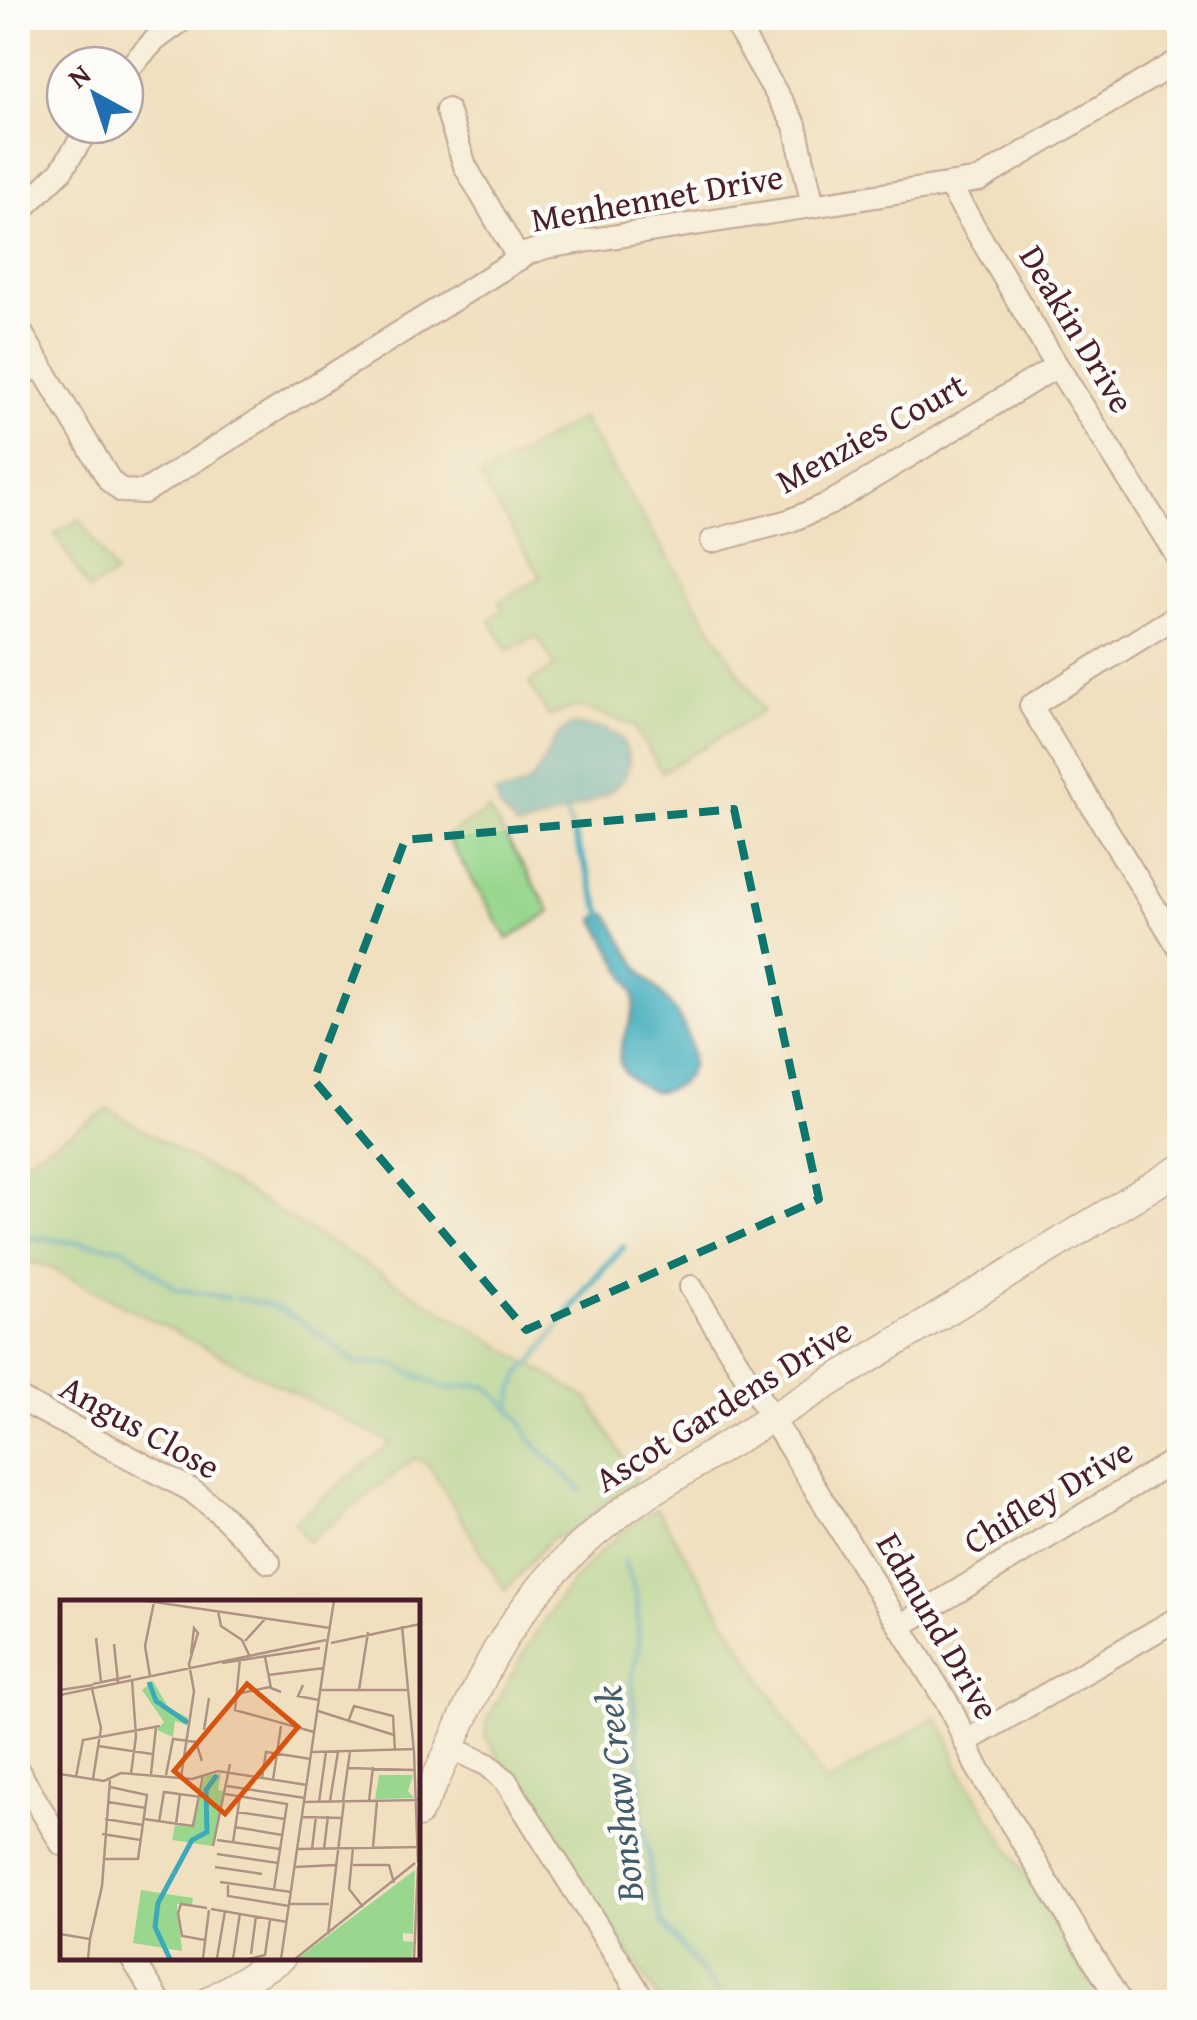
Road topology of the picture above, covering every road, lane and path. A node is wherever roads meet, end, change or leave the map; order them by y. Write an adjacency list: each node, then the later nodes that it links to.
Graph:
1 (184, 18): 3 (street)
2 (732, 18): 8 (street)
3 (145, 51)
4 (1180, 60): 7 (street, Menhennet Drive)
5 (447, 110): 10 (street)
6 (77, 145): 9 (street)
7 (949, 185): 8 (street, Menhennet Drive); 13 (street, Deakin Drive)
8 (813, 206): 10 (street, Menhennet Drive)
9 (18, 213)
10 (519, 258): 12 (street, Menhennet Drive)
11 (18, 328): 12 (street)
12 (40, 364): 14 (street)
13 (1057, 366): 15 (street, Menzies Court); 16 (street, Deakin Drive)
14 (18, 378)
15 (712, 541)
16 (1180, 560)
17 (1180, 614): 18 (street)
18 (1180, 949)
19 (1180, 1169): 22 (street, Ascot Gardens Drive)
20 (691, 1287): 22 (street, Edmund Drive)
21 (18, 1398): 24 (street, Angus Close)
22 (772, 1418): 26 (street, Edmund Drive); 28 (street, Ascot Gardens Drive)
23 (1180, 1457): 26 (street, Chifley Drive)
24 (269, 1562)
25 (1180, 1617): 27 (street)
26 (900, 1626): 27 (street, Edmund Drive)
27 (965, 1742): 37 (street, Edmund Drive)
28 (450, 1747): 30 (street, Ascot Gardens Drive); 36 (street)
29 (18, 1772): 31 (street)
30 (420, 1809)
31 (60, 1841)
32 (133, 1960): 34 (street)
33 (279, 1960): 35 (street)
34 (160, 2002)
35 (208, 2002)
36 (645, 2002)
37 (1120, 2002)

